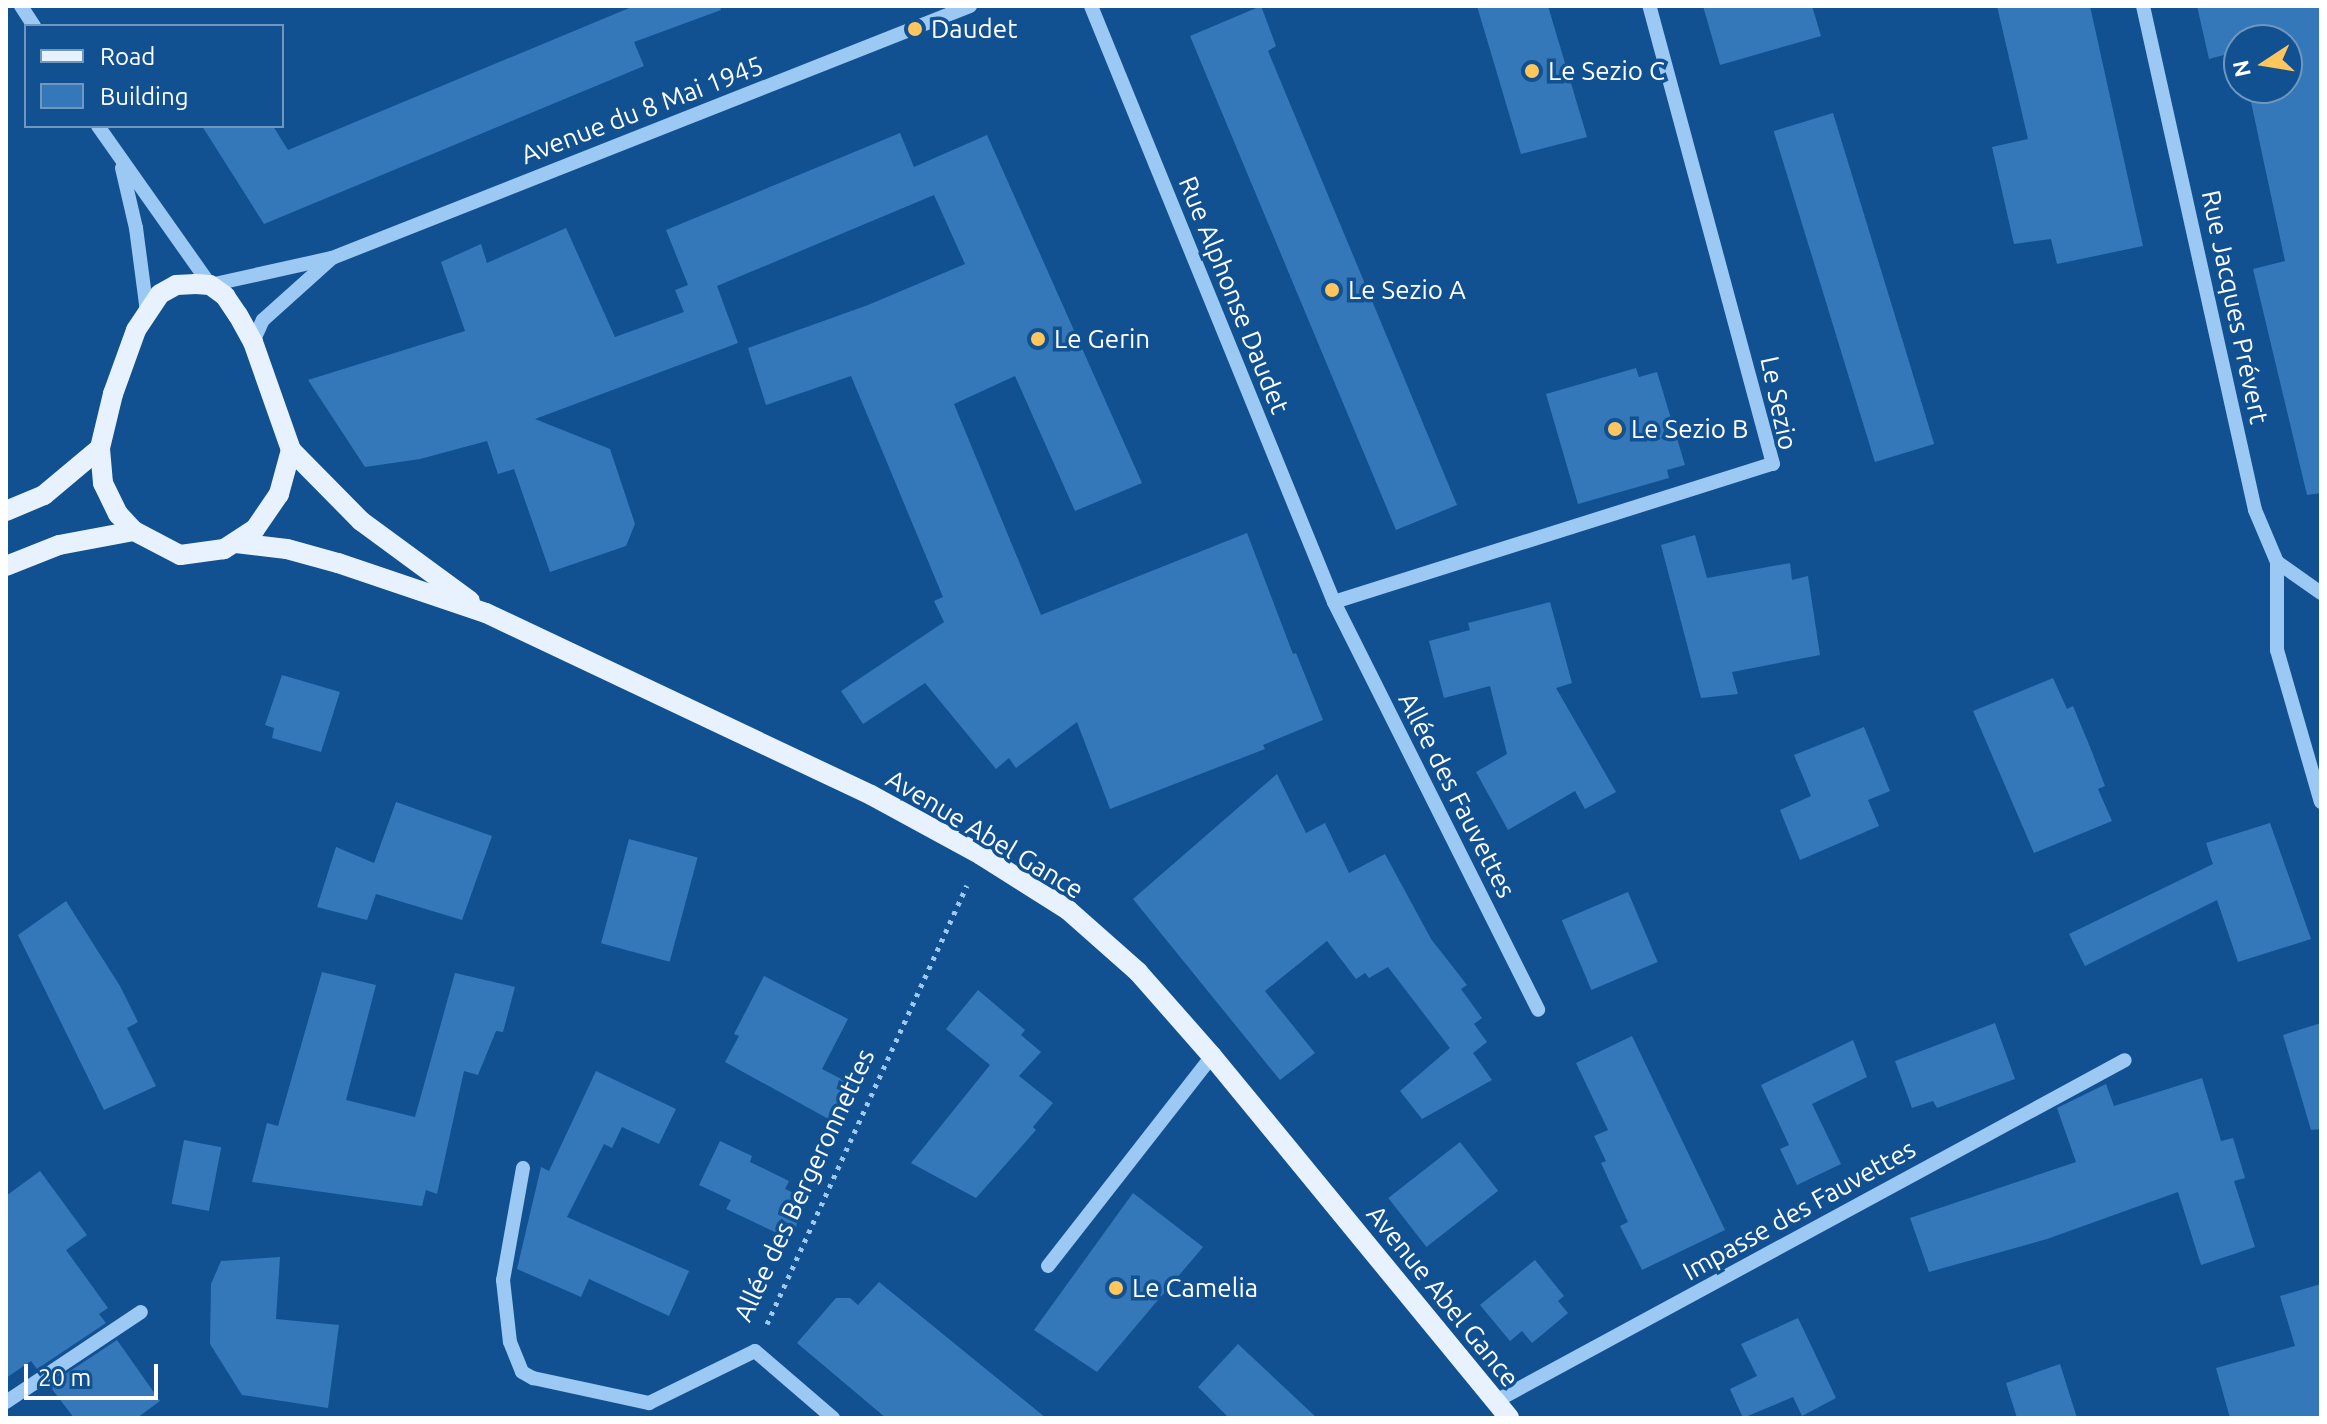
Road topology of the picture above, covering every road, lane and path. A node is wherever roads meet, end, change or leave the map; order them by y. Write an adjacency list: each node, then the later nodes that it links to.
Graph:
1 (21, 6): 6 (street)
2 (970, 6): 9 (street, Avenue du 8 Mai 1945)
3 (1091, 6): 21 (street, Rue Alphonse Daudet)
4 (1649, 6): 21 (street, Le Sezio)
5 (2143, 6): 18 (street, Rue Jacques Prévert)
6 (33, 24)
7 (99, 128): 8 (street)
8 (120, 160): 10 (street); 11 (street)
9 (332, 258): 10 (street, Avenue du 8 Mai 1945); 12 (street, Avenue du 8 Mai 1945)
10 (210, 285): 11 (main road); 12 (main road)
11 (147, 312): 13 (main road)
12 (253, 342): 14 (main road)
13 (100, 448): 15 (main road); 16 (main road)
14 (291, 450): 17 (main road); 22 (main road, Avenue Abel Gance)
15 (6, 511)
16 (134, 531): 17 (main road); 19 (main road)
17 (236, 543): 22 (main road, Avenue Abel Gance)
18 (2277, 562): 20 (street); 23 (street)
19 (6, 566)
20 (2321, 593)
21 (1334, 602): 25 (street, Allée des Fauvettes)
22 (486, 613): 24 (main road, Avenue Abel Gance)
23 (2321, 802)
24 (981, 855): 26 (main road, Avenue Abel Gance); 31 (path, Allée des Bergeronnettes)
25 (1538, 1010)
26 (1212, 1056): 29 (street); 32 (main road, Avenue Abel Gance)
27 (2125, 1060): 32 (street, Impasse des Fauvettes)
28 (523, 1168): 31 (street, Allée des Bergeronnettes)
29 (1048, 1266)
30 (141, 1312): 33 (street)
31 (755, 1351): 34 (street)
32 (1496, 1401): 35 (main road, Avenue Abel Gance)
33 (6, 1402)
34 (833, 1418)
35 (1509, 1418)

